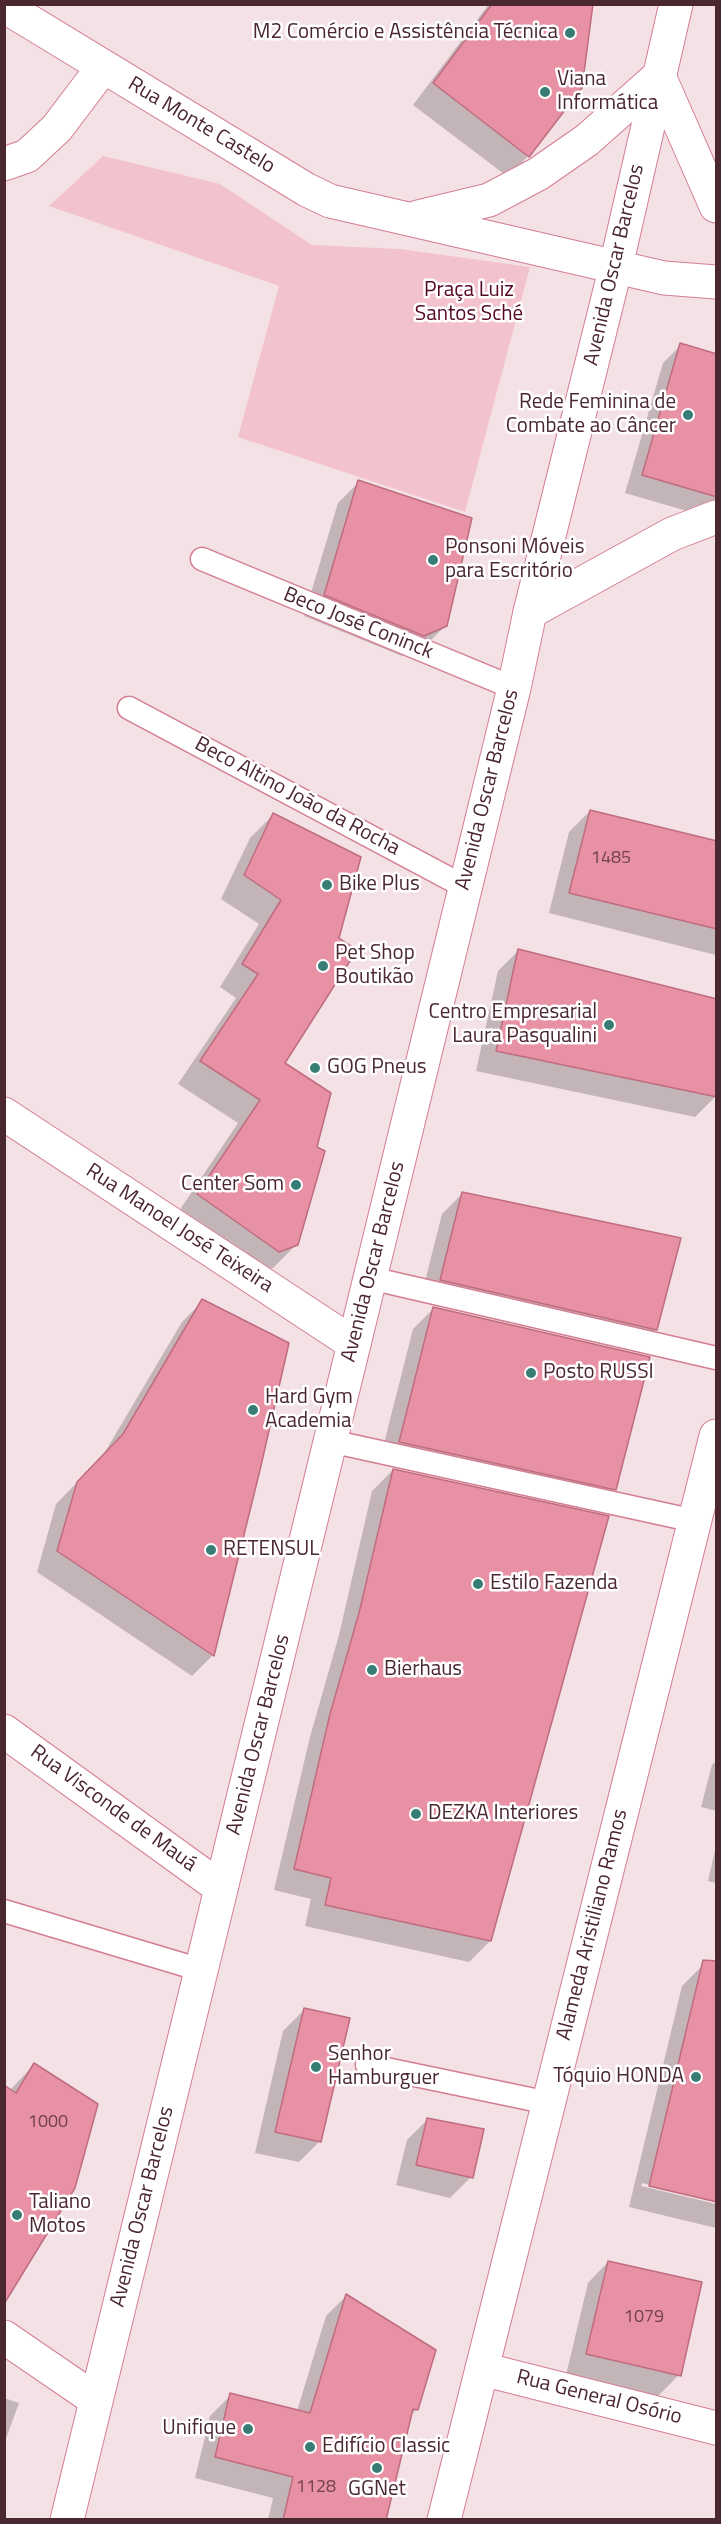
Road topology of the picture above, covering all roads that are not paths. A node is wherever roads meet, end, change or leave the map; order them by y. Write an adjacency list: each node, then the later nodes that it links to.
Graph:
1 (676, 4): 4 (main road, Avenida Oscar Barcelos)
2 (4, 6): 3 (main road, Rua Monte Castelo)
3 (104, 67): 5 (main road); 7 (main road, Rua Monte Castelo)
4 (659, 76): 6 (main road); 7 (main road, Rua Monte Castelo); 8 (main road, Avenida Oscar Barcelos)
5 (4, 164)
6 (717, 206)
7 (410, 219): 8 (main road, Rua Monte Castelo)
8 (616, 266): 9 (main road, Rua Monte Castelo); 12 (main road, Avenida Oscar Barcelos)
9 (717, 282)
10 (717, 517): 12 (main road)
11 (202, 559): 13 (lane, Beco José Coninck)
12 (530, 612): 13 (main road, Avenida Oscar Barcelos)
13 (513, 688): 15 (main road, Avenida Oscar Barcelos)
14 (129, 708): 15 (lane, Beco Altino João da Rocha)
15 (465, 887): 17 (main road, Avenida Oscar Barcelos)
16 (4, 1114): 18 (main road, Rua Manoel José Teixeira)
17 (370, 1278): 18 (main road, Avenida Oscar Barcelos); 19 (lane)
18 (354, 1344): 21 (main road, Avenida Oscar Barcelos)
19 (717, 1358)
20 (717, 1436): 22 (main road, Alameda Aristiliano Ramos)
21 (330, 1441): 22 (lane); 24 (main road, Avenida Oscar Barcelos)
22 (695, 1521): 28 (main road, Alameda Aristiliano Ramos)
23 (4, 1731): 24 (main road, Rua Visconde de Mauá)
24 (222, 1888): 26 (main road, Avenida Oscar Barcelos)
25 (4, 1911): 26 (lane)
26 (201, 1970): 31 (main road, Avenida Oscar Barcelos)
27 (366, 2065): 28 (lane)
28 (549, 2103): 30 (main road, Alameda Aristiliano Ramos)
29 (4, 2337): 31 (main road)
30 (482, 2369): 32 (main road, Rua General Osório); 34 (main road, Alameda Aristiliano Ramos)
31 (96, 2400): 33 (main road, Avenida Oscar Barcelos)
32 (717, 2428)
33 (67, 2520)
34 (444, 2520)

